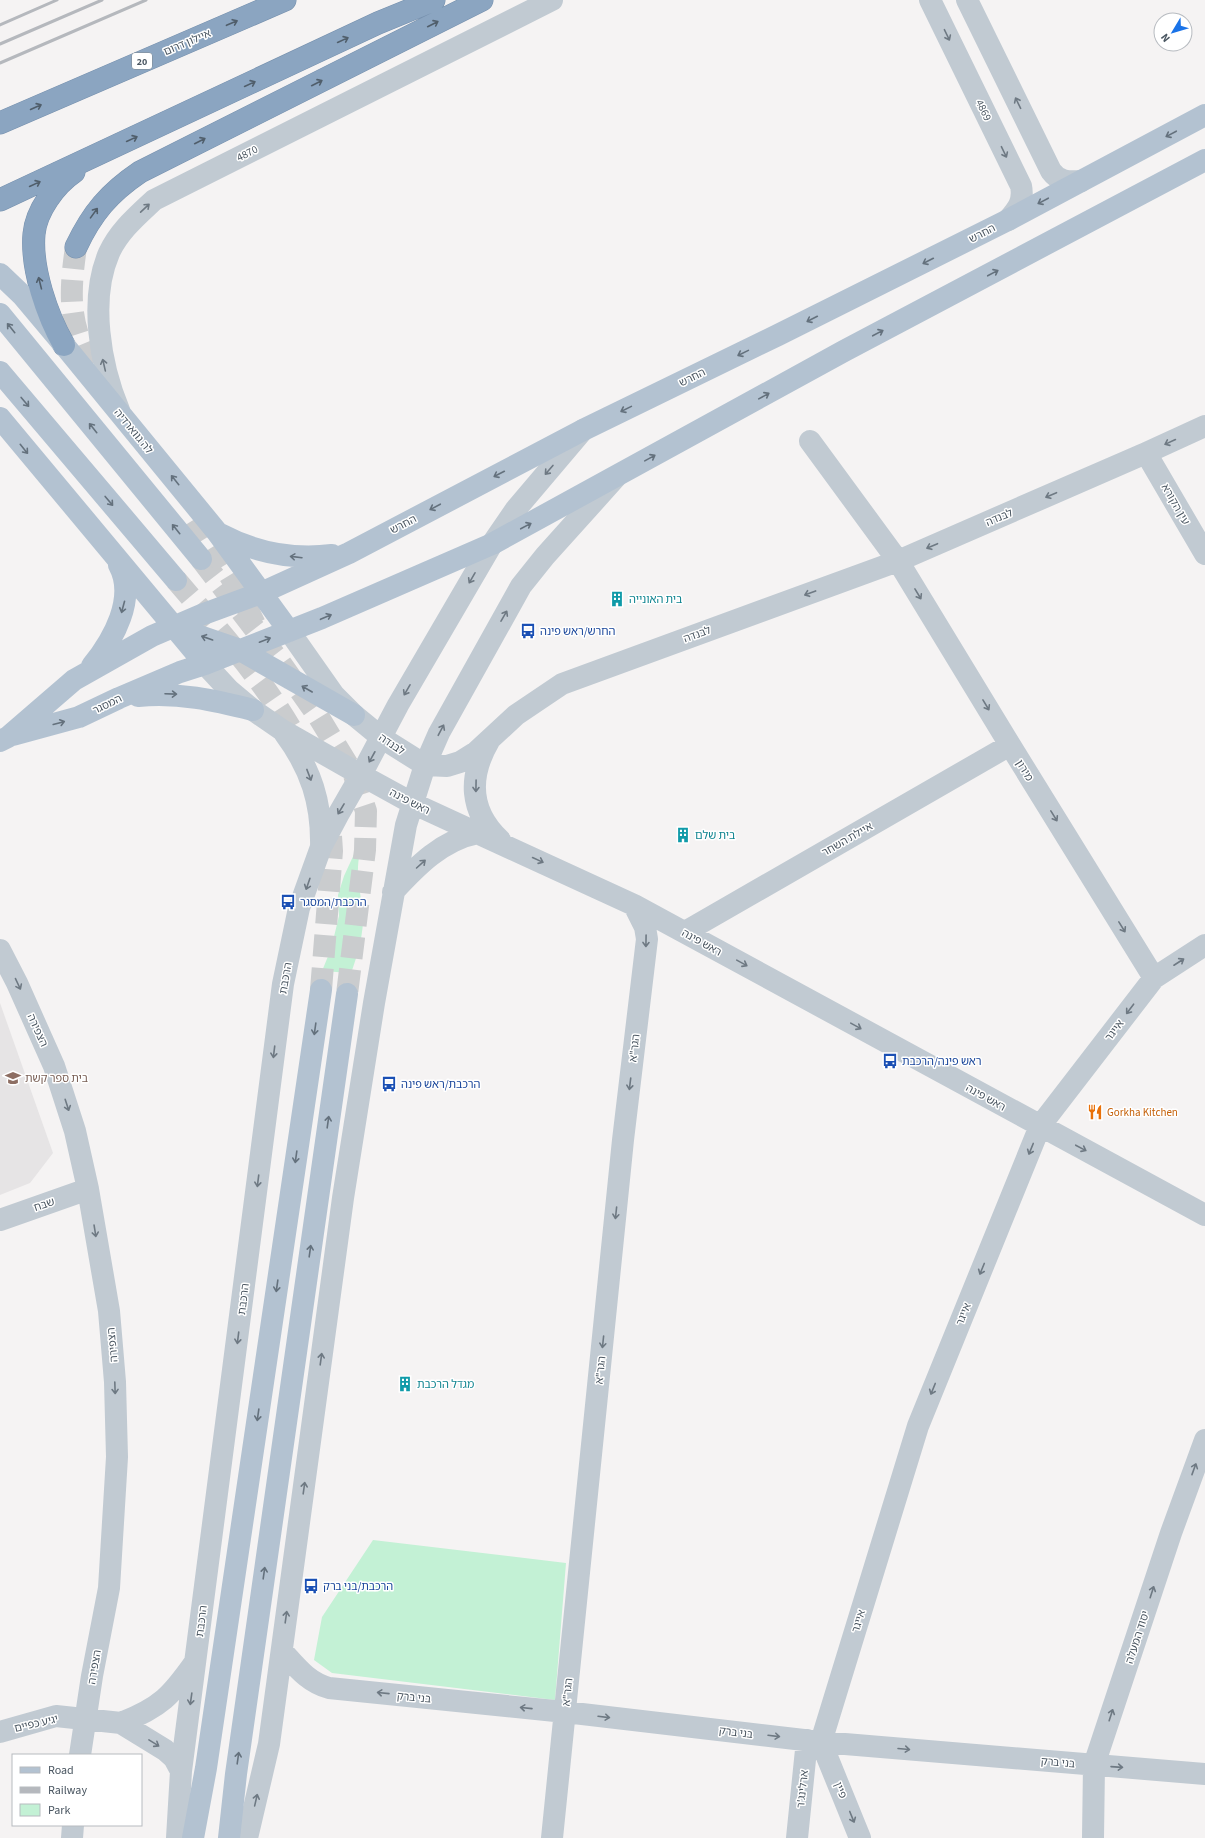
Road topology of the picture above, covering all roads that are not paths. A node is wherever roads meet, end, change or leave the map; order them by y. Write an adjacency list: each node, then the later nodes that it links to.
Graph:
1 (285, 0): 8 (highway, איילון דרום / 20, one-way to 1)
2 (434, 0): 9 (highway, one-way to 2)
3 (482, 0): 14 (highway, one-way to 3)
4 (552, 0): 19 (street, 4870, one-way to 4)
5 (930, 0): 13 (street, 4869, one-way to 13)
6 (967, 0): 11 (street, one-way to 6)
7 (1205, 115): 11 (main road, החרש, one-way to 11)
8 (0, 123)
9 (97, 156): 12 (highway, one-way to 9); 17 (highway, one-way to 9)
10 (1205, 160): 25 (main road, one-way to 10)
11 (1081, 182): 13 (main road, החרש, one-way to 13)
12 (0, 200)
13 (1008, 220): 22 (main road, החרש, one-way to 22)
14 (76, 247)
15 (0, 274): 17 (main road, לה גווארדיה)
16 (0, 314): 31 (main road, one-way to 16)
17 (64, 345): 19 (main road, לה גווארדיה)
18 (0, 372): 33 (main road, one-way to 33)
19 (122, 415): 26 (main road, לה גווארדיה, one-way to 19)
20 (0, 418): 30 (main road, one-way to 30)
21 (1205, 426): 24 (street, לבנדה, one-way to 24)
22 (583, 430): 27 (street, הרכבת, one-way to 27); 28 (main road, החרש, one-way to 28)
23 (810, 441): 32 (street, מירון)
24 (1146, 453): 29 (street, עין הקורא); 32 (street, לבנדה, one-way to 32)
25 (616, 477): 27 (main road, one-way to 25); 48 (street, one-way to 25)
26 (217, 532): 28 (main road, one-way to 26); 34 (main road, לה גווארדיה)
27 (492, 544): 36 (main road, one-way to 27); 45 (street, הרכבת, one-way to 45)
28 (349, 553): 34 (main road, החרש)
29 (1205, 554)
30 (115, 556): 35 (main road); 39 (main road, one-way to 39)
31 (201, 559)
32 (898, 561): 44 (street, לבנדה, one-way to 44); 47 (street, מירון, one-way to 47)
33 (176, 580)
34 (261, 593): 35 (main road, החרש); 36 (main road, לבנדה)
35 (173, 627): 37 (main road, one-way to 35); 38 (main road); 39 (main road, המסגר)
36 (289, 631): 37 (main road, one-way to 36); 42 (street, לבנדה)
37 (240, 650): 38 (main road); 42 (main road, one-way to 37)
38 (205, 664): 40 (main road, המסגר); 41 (street, ראש פינה)
39 (74, 680): 46 (main road, המסגר)
40 (118, 698): 41 (main road, one-way to 41); 46 (main road, המסגר, one-way to 40)
41 (253, 710): 43 (street, ראש פינה)
42 (354, 715): 45 (street, לבנדה)
43 (282, 730): 49 (street, ראש פינה); 53 (street, one-way to 53)
44 (492, 737): 48 (street, לבנדה); 52 (street, one-way to 52)
45 (382, 738): 48 (street, לבנדה); 49 (street, הרכבת, one-way to 49)
46 (4, 739)
47 (1010, 745): 56 (street, איילת השחר); 59 (street, מירון, one-way to 59)
48 (424, 765): 50 (street)
49 (361, 775): 50 (street, ראש פינה); 53 (street, הרכבת, one-way to 53)
50 (412, 803): 51 (street, ראש פינה); 54 (street)
51 (478, 833): 52 (street, ראש פינה); 54 (street, one-way to 51)
52 (502, 843): 55 (street, ראש פינה, one-way to 55)
53 (321, 847): 68 (street, הרכבת, one-way to 68)
54 (393, 892): 67 (street, one-way to 54)
55 (634, 905): 56 (street, ראש פינה); 69 (street, הגר"א, one-way to 69)
56 (685, 932): 62 (street, ראש פינה, one-way to 62)
57 (1205, 945): 59 (street, אייגר, one-way to 57)
58 (0, 950): 63 (street, הצפירה, one-way to 63)
59 (1154, 978): 62 (street, אייגר, one-way to 62)
60 (321, 990): 81 (main road, one-way to 81)
61 (347, 994): 82 (main road, one-way to 61)
62 (1040, 1126): 64 (street, ראש פינה, one-way to 64); 73 (street, אייגר, one-way to 73)
63 (88, 1189): 65 (street, שבח); 70 (street, הצפירה, one-way to 70)
64 (1205, 1215)
65 (0, 1220)
66 (1205, 1440): 75 (street, יסוד המעלה, one-way to 66)
67 (282, 1651): 69 (street, בני ברק, one-way to 67); 83 (street, one-way to 67)
68 (196, 1660): 71 (street); 76 (street, הרכבת, one-way to 76)
69 (565, 1712): 73 (street, בני ברק, one-way to 73); 84 (street, הגר"א)
70 (86, 1718): 71 (street, יגיע כפיים); 72 (street, יגיע כפיים); 74 (street, הצפירה)
71 (121, 1723): 76 (street, יגיע כפיים, one-way to 76)
72 (0, 1732)
73 (814, 1741): 75 (street, בני ברק, one-way to 75); 85 (street, ארלינג'ר); 86 (street, פיין, one-way to 86)
74 (80, 1754)
75 (1094, 1765): 77 (street, בני ברק, one-way to 77); 87 (street, יסוד המעלה)
76 (181, 1771): 80 (street, הרכבת)
77 (1205, 1774)
78 (73, 1826): 79 (street)
79 (72, 1838)
80 (177, 1838)
81 (193, 1838)
82 (229, 1838)
83 (247, 1838)
84 (552, 1838)
85 (798, 1838)
86 (860, 1838)
87 (1093, 1838)

